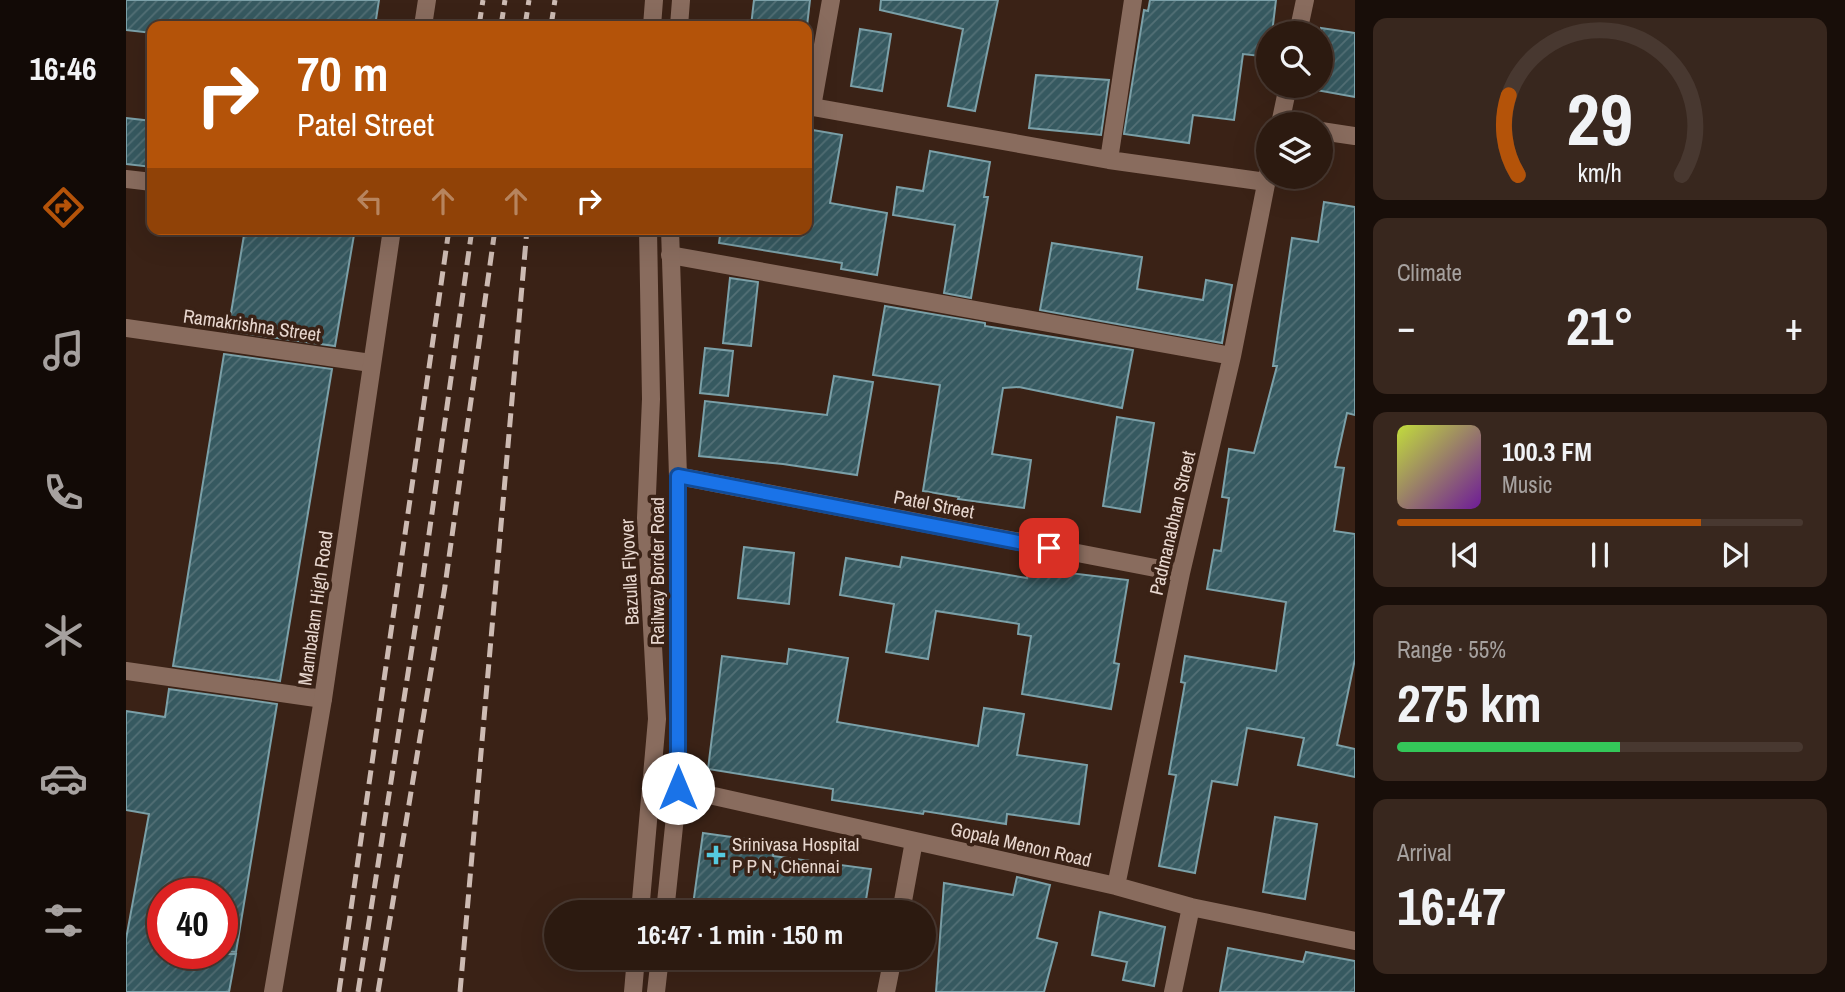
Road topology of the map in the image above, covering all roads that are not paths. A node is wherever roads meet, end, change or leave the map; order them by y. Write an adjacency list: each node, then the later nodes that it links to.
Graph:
1 (427, 0): 7 (street)
2 (654, 0): 8 (street)
3 (681, 0): 9 (street)
4 (831, 0): 11 (street)
5 (1133, 0): 15 (street)
6 (1305, 0): 10 (street)
7 (424, 21)
8 (652, 21)
9 (680, 21)
10 (1301, 21)
11 (812, 92)
12 (812, 107): 15 (street)
13 (1333, 133): 14 (street)
14 (1355, 136)
15 (1108, 160): 16 (street)
16 (1256, 174)
17 (126, 179): 18 (street)
18 (147, 181)
19 (1264, 189): 25 (street, Padmanabhan Street)
20 (391, 235): 26 (street, Mambalam High Road)
21 (648, 235): 34 (street, Bazulla Flyover)
22 (670, 235): 23 (street, Railway Border Road)
23 (670, 255): 25 (street); 27 (street, Railway Border Road)
24 (126, 328): 26 (street, Ramakrishna Street)
25 (1232, 356): 28 (street, Padmanabhan Street)
26 (371, 363): 30 (street, Mambalam High Road)
27 (678, 476): 28 (street, Patel Street); 31 (street, Railway Border Road)
28 (1181, 573): 33 (street, Padmanabhan Street)
29 (126, 671): 30 (street)
30 (323, 699): 42 (street, Mambalam High Road)
31 (678, 788): 32 (street, Gopala Menon Road); 35 (street, Railway Border Road)
32 (915, 841): 33 (street, Gopala Menon Road); 36 (street)
33 (1116, 886): 37 (street, Gopala Menon Road)
34 (641, 900)
35 (665, 900)
36 (903, 900)
37 (1191, 907): 38 (street, Gopala Menon Road); 46 (street)
38 (1355, 941)
39 (635, 970): 43 (street)
40 (659, 970): 44 (street)
41 (890, 970): 45 (street)
42 (273, 992)
43 (633, 992)
44 (656, 992)
45 (886, 992)
46 (1173, 992)

